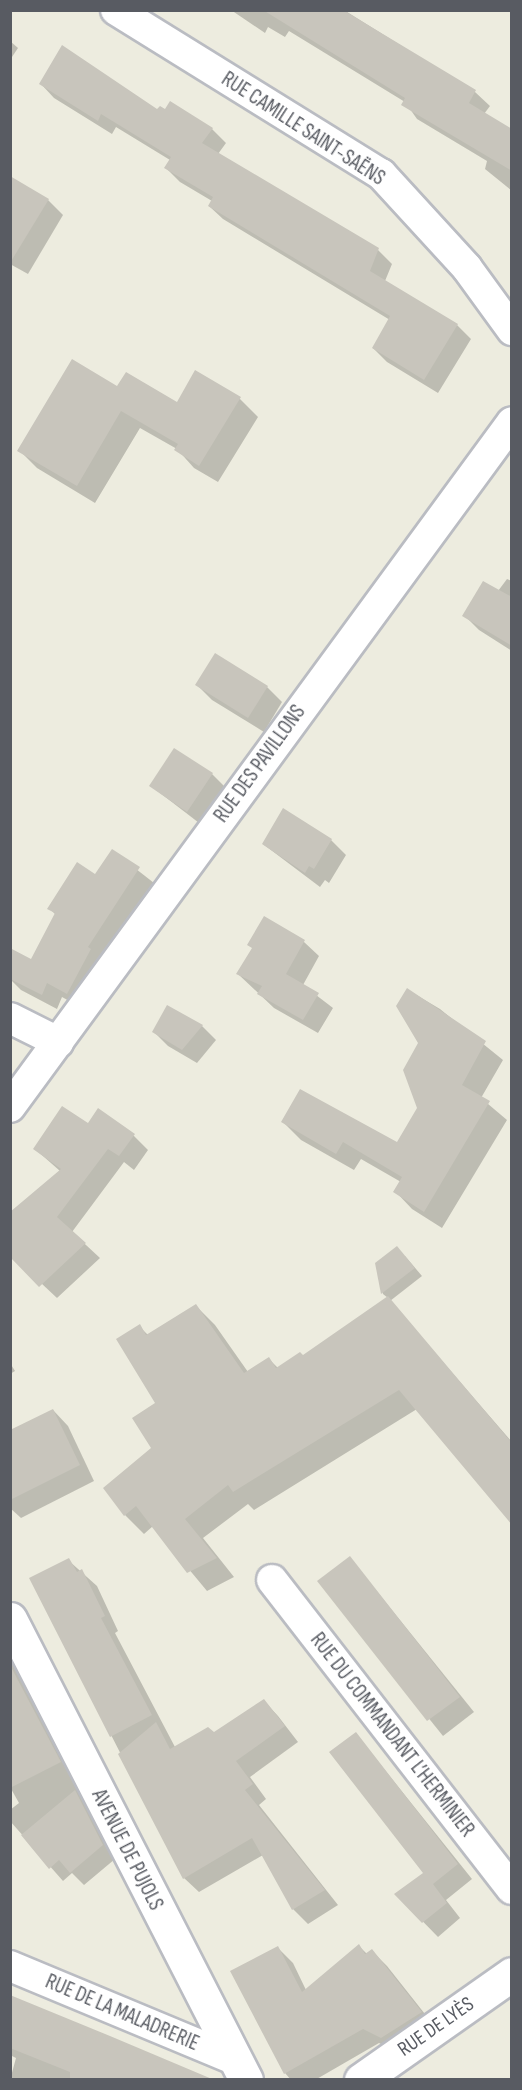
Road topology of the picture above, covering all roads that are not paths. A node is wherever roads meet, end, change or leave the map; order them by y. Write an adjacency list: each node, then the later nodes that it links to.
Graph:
1 (116, 10): 2 (street, RUE CAMILLE SAINT-SAËNS)
2 (512, 330)
3 (512, 422): 5 (street, RUE DES PAVILLONS)
4 (10, 1018): 5 (street)
5 (58, 1042): 6 (street, RUE DES PAVILLONS)
6 (10, 1107)
7 (272, 1580): 9 (street, RUE DU COMMANDANT L’HERMINIER)
8 (10, 1619): 12 (main road, AVENUE DE PUJOLS)
9 (512, 1889)
10 (10, 1966): 12 (street, RUE DE LA MALADRERIE)
11 (512, 1974): 13 (main road, RUE DE LYÈS)
12 (239, 2069)
13 (361, 2079)

